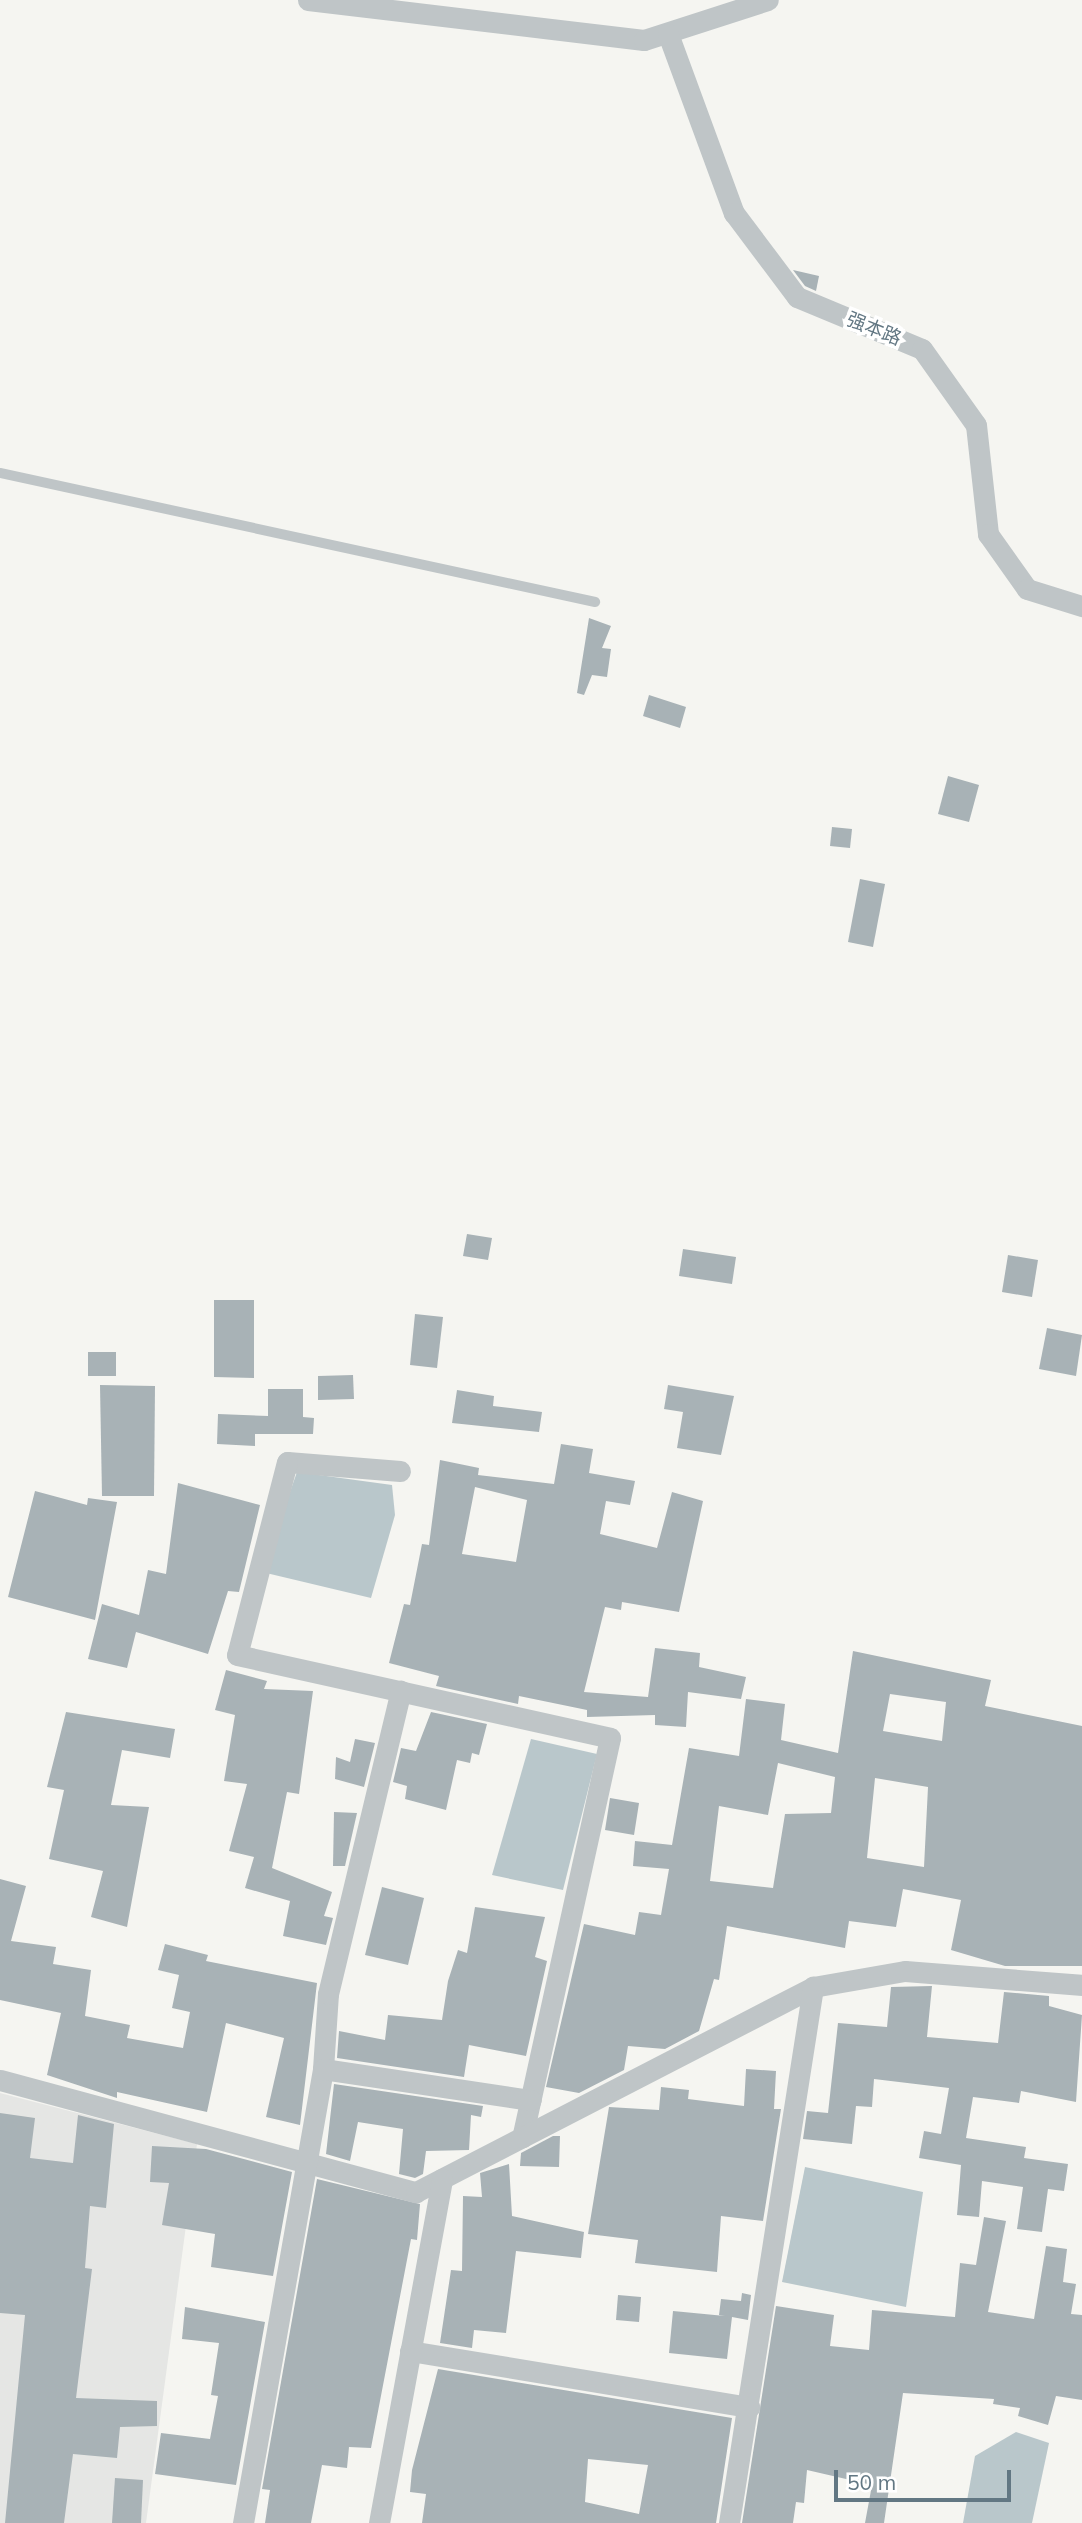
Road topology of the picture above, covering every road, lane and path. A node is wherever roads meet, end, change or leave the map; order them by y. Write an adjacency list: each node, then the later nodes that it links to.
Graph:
1 (308, 0): 3 (street)
2 (768, 0): 3 (street)
3 (668, 34): 6 (street, 强本路)
4 (0, 473): 5 (lane)
5 (595, 602)
6 (1082, 606)
7 (400, 1471): 8 (street)
8 (401, 1691): 11 (street); 13 (street)
9 (1082, 1985): 10 (street)
10 (813, 1987): 14 (street); 18 (street)
11 (323, 2069): 13 (street); 15 (street)
12 (0, 2080): 15 (street)
13 (531, 2099): 14 (street)
14 (523, 2137): 16 (street)
15 (307, 2163): 16 (street); 19 (street)
16 (442, 2179): 17 (street)
17 (410, 2351): 18 (street); 20 (street)
18 (749, 2407): 21 (street)
19 (243, 2523)
20 (379, 2523)
21 (729, 2523)

